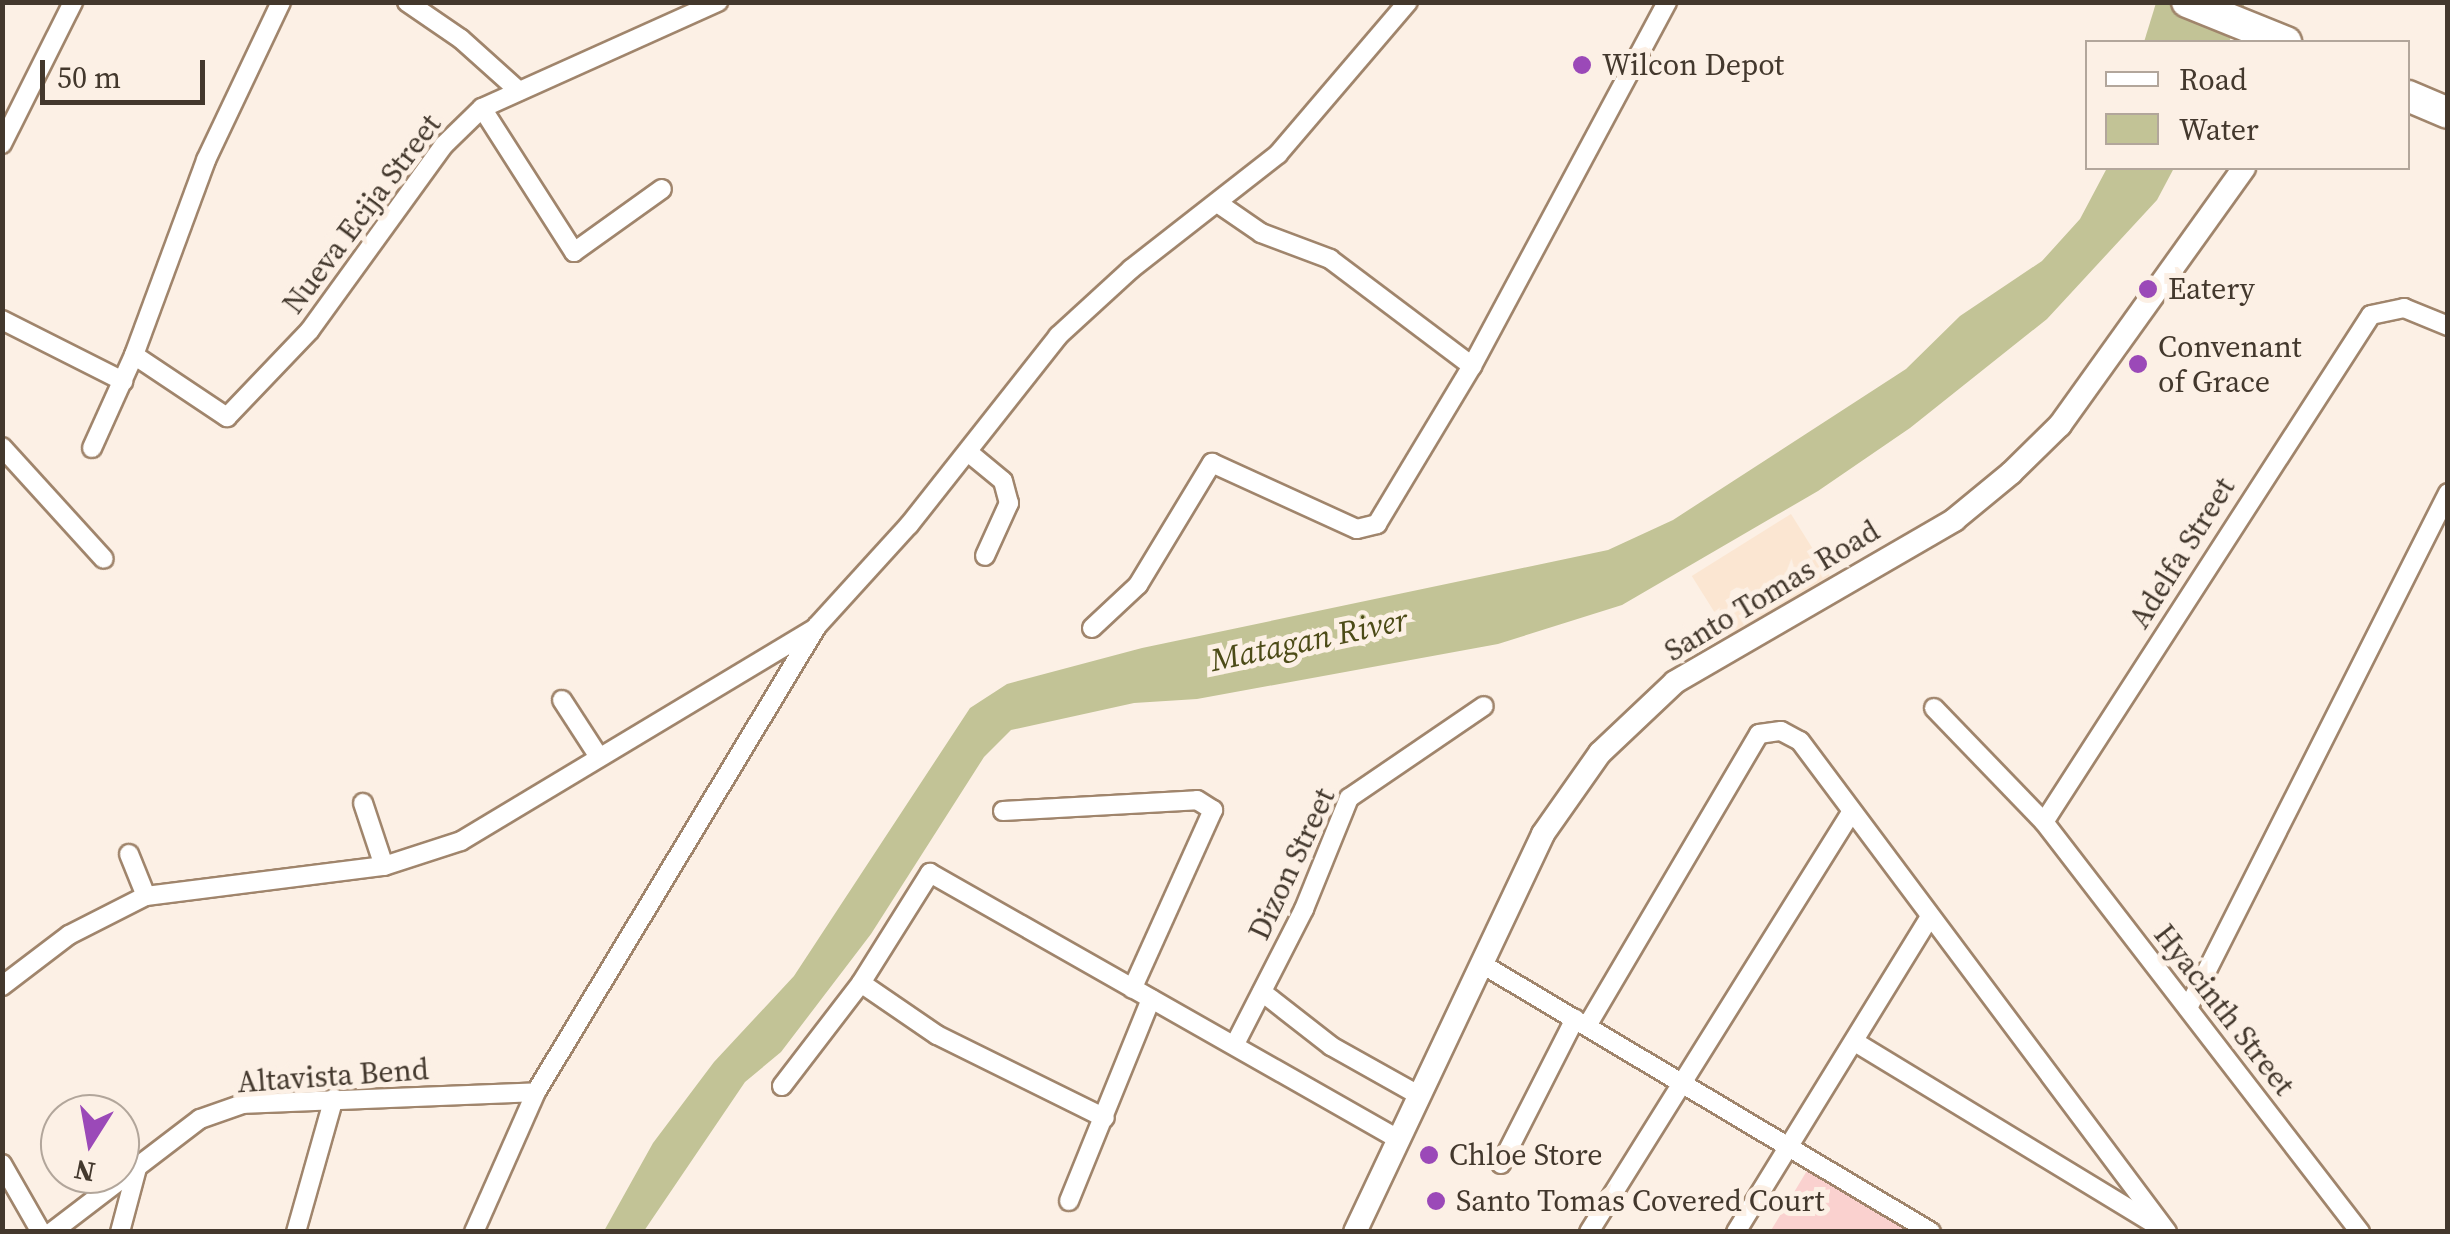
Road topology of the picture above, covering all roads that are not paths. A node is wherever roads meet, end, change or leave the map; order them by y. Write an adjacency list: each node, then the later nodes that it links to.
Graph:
1 (73, 2): 15 (street)
2 (281, 2): 21 (street)
3 (407, 2): 11 (street)
4 (684, 2): 9 (street)
5 (718, 2): 9 (street, Nueva Ecija Street)
6 (1408, 2): 18 (street)
7 (1667, 2): 22 (street)
8 (2187, 2): 10 (main road)
9 (672, 24): 11 (street, Nueva Ecija Street)
10 (2274, 37)
11 (519, 91): 13 (street, Nueva Ecija Street)
12 (2410, 97): 14 (main road)
13 (482, 108): 17 (street); 21 (street, Nueva Ecija Street)
14 (2448, 113)
15 (2, 144)
16 (2243, 170): 44 (street, Santo Tomas Road)
17 (662, 190)
18 (1218, 204): 22 (street); 26 (street)
19 (2, 320): 23 (street)
20 (2448, 326): 39 (street, Adelfa Street)
21 (134, 356): 23 (street)
22 (1472, 366): 31 (street)
23 (123, 381): 25 (street)
24 (2, 447): 29 (street)
25 (92, 448)
26 (968, 452): 28 (street); 30 (street)
27 (2448, 494): 50 (street)
28 (986, 556)
29 (104, 560)
30 (817, 626): 35 (street); 56 (street)
31 (1092, 628)
32 (562, 700): 35 (street)
33 (1484, 706): 48 (street, Dizon Street)
34 (1934, 708): 39 (street, Hyacinth Street)
35 (599, 757): 41 (street)
36 (362, 804): 41 (street)
37 (1003, 811): 47 (street)
38 (1852, 811): 43 (street); 51 (street); 54 (street)
39 (2044, 822): 50 (street, Hyacinth Street)
40 (129, 854): 42 (street)
41 (384, 866): 42 (street)
42 (146, 896): 46 (street)
43 (1930, 917): 52 (street); 68 (street)
44 (1482, 964): 51 (street); 57 (street, Santo Tomas Road)
45 (861, 983): 47 (street); 55 (street); 59 (street)
46 (2, 986)
47 (1132, 989): 49 (street)
48 (1262, 992): 53 (street, Dizon Street); 57 (street)
49 (1150, 999): 53 (street); 59 (street)
50 (2188, 1008): 78 (street, Hyacinth Street)
51 (1581, 1022): 54 (street); 63 (street)
52 (1855, 1042): 61 (street); 68 (street)
53 (1235, 1044): 60 (street)
54 (1682, 1084): 61 (street); 75 (street)
55 (782, 1086)
56 (536, 1092): 58 (street, Altavista Bend); 73 (street)
57 (1420, 1096): 60 (street, Santo Tomas Road)
58 (334, 1098): 64 (street, Altavista Bend); 72 (street)
59 (1105, 1118): 67 (street)
60 (1398, 1139): 74 (street, Santo Tomas Road)
61 (1788, 1146): 76 (street); 77 (street)
62 (2, 1164): 69 (street)
63 (1501, 1164)
64 (140, 1166)
65 (102, 1194): 70 (street, Altavista Bend)
66 (130, 1194): 71 (street)
67 (1068, 1201)
68 (2167, 1231)
69 (41, 1232)
70 (52, 1232)
71 (120, 1232)
72 (296, 1232)
73 (474, 1232)
74 (1355, 1232)
75 (1589, 1232)
76 (1736, 1232)
77 (1930, 1232)
78 (2360, 1232)

